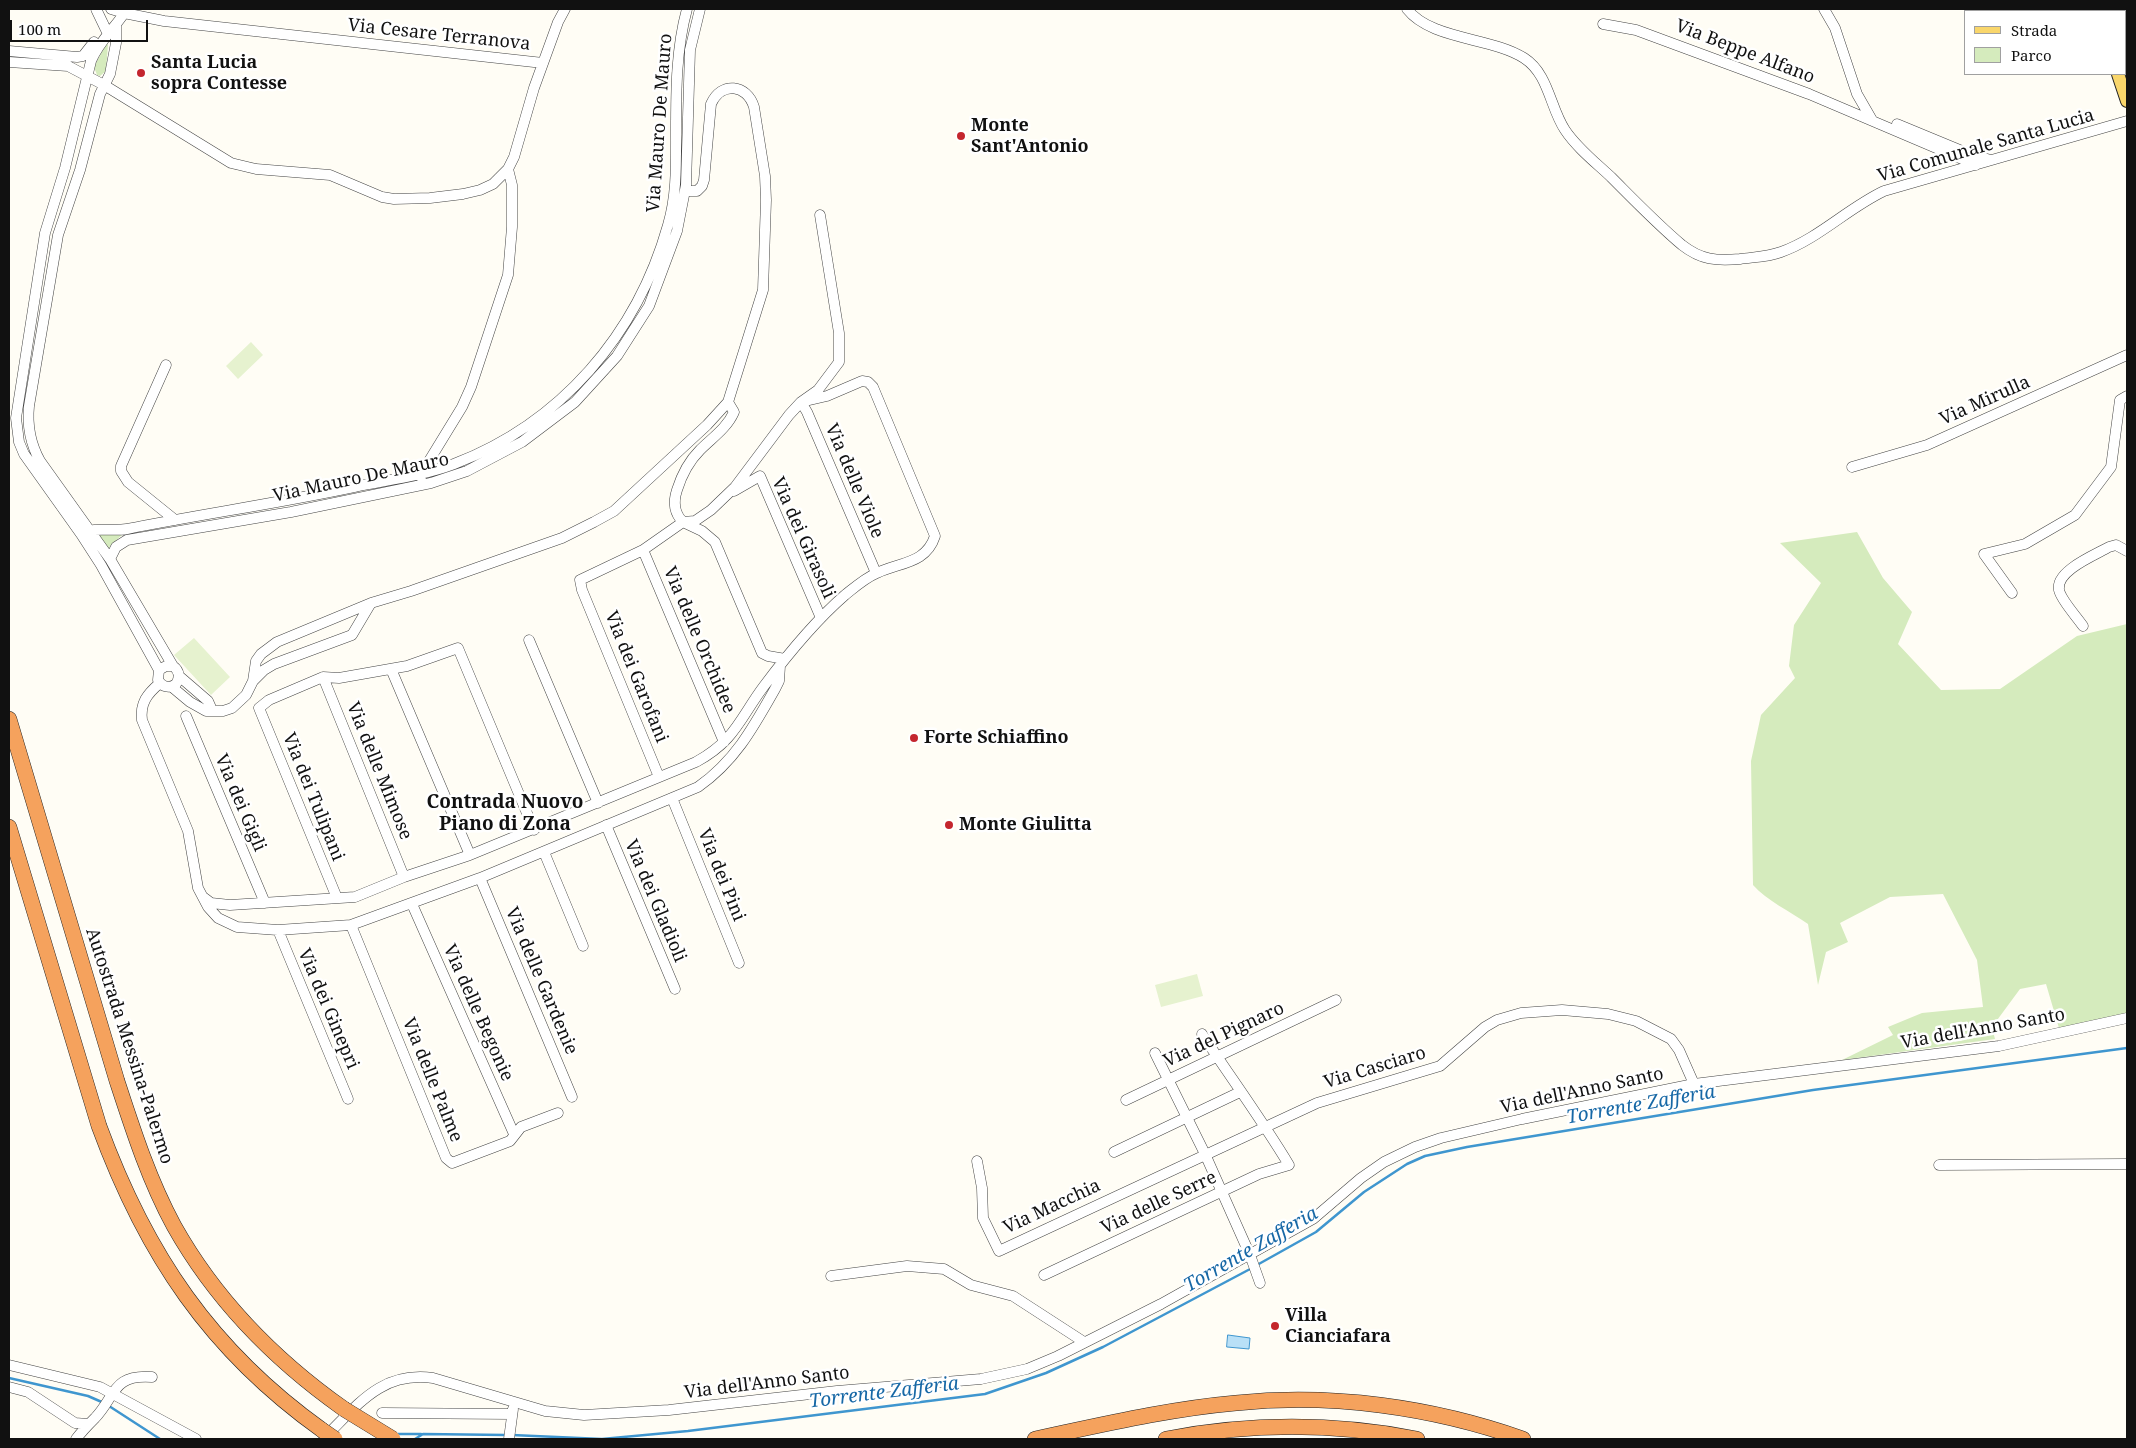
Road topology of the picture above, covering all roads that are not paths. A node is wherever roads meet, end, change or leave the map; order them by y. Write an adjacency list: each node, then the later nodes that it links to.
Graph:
1 (96, 9): 10 (street)
2 (111, 9): 8 (street, Via Cesare Terranova)
3 (565, 9): 13 (street)
4 (687, 9): 31 (street, Via Mauro De Mauro)
5 (700, 9): 23 (street, Via Mauro De Mauro)
6 (1407, 9): 21 (street, Via Comunale Santa Lucia)
7 (1824, 9): 18 (street)
8 (126, 11): 10 (street); 13 (street, Via Cesare Terranova)
9 (1603, 24): 18 (street, Via Beppe Alfano)
10 (110, 30): 11 (street); 15 (street); 16 (street)
11 (9, 50)
12 (9, 62): 15 (street)
13 (543, 63): 22 (street)
14 (2118, 75): 17 (main road)
15 (89, 76): 16 (street); 36 (street)
16 (104, 85): 22 (street); 36 (street)
17 (2127, 101)
18 (1872, 120): 20 (street); 21 (street)
19 (2127, 121): 20 (street, Via Comunale Santa Lucia)
20 (1993, 160): 21 (street, Via Comunale Santa Lucia)
21 (1976, 164)
22 (508, 169): 31 (street)
23 (685, 190): 28 (street); 32 (street, Via Mauro De Mauro)
24 (820, 215): 29 (street)
25 (2127, 355): 30 (street, Via Mirulla)
26 (166, 366): 34 (street)
27 (2127, 396): 42 (street)
28 (728, 402): 35 (street); 43 (street)
29 (801, 402): 33 (street); 41 (street, Via delle Viole); 41 (street)
30 (1852, 467)
31 (420, 474): 32 (street); 34 (street, Via Mauro De Mauro)
32 (423, 485): 39 (street, Via Mauro De Mauro)
33 (726, 495): 35 (street); 44 (street, Via dei Girasoli)
34 (175, 520): 36 (street, Via Mauro De Mauro)
35 (683, 522): 37 (street); 47 (street)
36 (86, 532): 39 (street); 40 (street)
37 (643, 550): 59 (street, Via delle Orchidee); 60 (street, Via dei Garofani)
38 (2127, 551): 45 (street)
39 (110, 559): 40 (street, Via Mauro De Mauro); 48 (street)
40 (101, 566): 50 (street)
41 (876, 573): 44 (street)
42 (2012, 593)
43 (371, 603): 53 (street); 53 (street)
44 (821, 618): 47 (street)
45 (2083, 626)
46 (529, 640): 62 (street)
47 (782, 662): 59 (street); 61 (street)
48 (173, 666): 50 (street); 51 (street)
49 (391, 669): 52 (street); 65 (street); 67 (street)
50 (159, 670): 54 (street)
51 (179, 676): 55 (street); 56 (street)
52 (323, 677): 68 (street, Via delle Mimose); 71 (street, Via dei Tulipani)
53 (253, 680): 56 (street)
54 (160, 684): 55 (street); 70 (street)
55 (172, 686): 56 (street)
56 (212, 710)
57 (186, 716): 72 (street, Via dei Gigli)
58 (9, 719): 117 (highway, Autostrada Messina-Palermo, bridge)
59 (724, 742): 60 (street)
60 (659, 777): 62 (street)
61 (672, 798): 63 (street); 77 (street, Via dei Pini)
62 (598, 804): 65 (street)
63 (606, 825): 66 (street); 78 (street, Via dei Gladioli)
64 (9, 827): 113 (highway)
65 (534, 830): 67 (street)
66 (544, 852): 69 (street); 76 (street)
67 (470, 855): 68 (street)
68 (404, 877): 71 (street)
69 (480, 878): 73 (street); 87 (street, Via delle Gardenie)
70 (202, 897): 72 (street); 75 (street)
71 (337, 898): 72 (street)
72 (265, 903)
73 (412, 904): 74 (street); 93 (street, Via delle Begonie)
74 (351, 925): 75 (street); 93 (street, Via delle Palme)
75 (278, 930): 88 (street, Via dei Ginepri)
76 (583, 946)
77 (739, 963)
78 (675, 989)
79 (1336, 1000): 83 (street, Via del Pignaro)
80 (2127, 1018): 85 (street, Via dell'Anno Santo)
81 (1202, 1034): 83 (street)
82 (1155, 1053): 84 (street)
83 (1217, 1056): 84 (street, Via del Pignaro); 86 (street)
84 (1168, 1079): 89 (street, Via del Pignaro); 91 (street)
85 (1694, 1084): 92 (street, Via Casciaro); 100 (street, Via dell'Anno Santo)
86 (1240, 1092): 91 (street); 92 (street)
87 (572, 1097)
88 (348, 1099)
89 (1126, 1100)
90 (558, 1114): 93 (street, Via delle Palme)
91 (1186, 1117): 94 (street); 95 (street)
92 (1266, 1126): 95 (street, Via Casciaro); 99 (street, Via delle Serre)
93 (514, 1134)
94 (1114, 1152)
95 (1205, 1154): 96 (street, Via Macchia); 99 (street)
96 (977, 1161)
97 (2127, 1164): 98 (street)
98 (1938, 1165)
99 (1221, 1191): 100 (street); 101 (street, Via delle Serre)
100 (1251, 1257): 103 (street); 104 (street, Via dell'Anno Santo)
101 (1044, 1275)
102 (831, 1276): 104 (street)
103 (1259, 1278)
104 (1084, 1342): 109 (street, Via dell'Anno Santo)
105 (9, 1365): 108 (street)
106 (152, 1377): 108 (street)
107 (9, 1387): 112 (street)
108 (110, 1395): 112 (street); 115 (street)
109 (513, 1403): 111 (street); 113 (street, Via dell'Anno Santo)
110 (382, 1413): 111 (street)
111 (512, 1415): 118 (street)
112 (88, 1424): 114 (street)
113 (322, 1435): 116 (highway, bridge)
114 (76, 1439)
115 (196, 1439)
116 (335, 1439)
117 (394, 1439)
118 (510, 1439)
119 (1035, 1439): 122 (highway)
120 (1166, 1439): 121 (highway)
121 (1417, 1439)
122 (1523, 1439)

